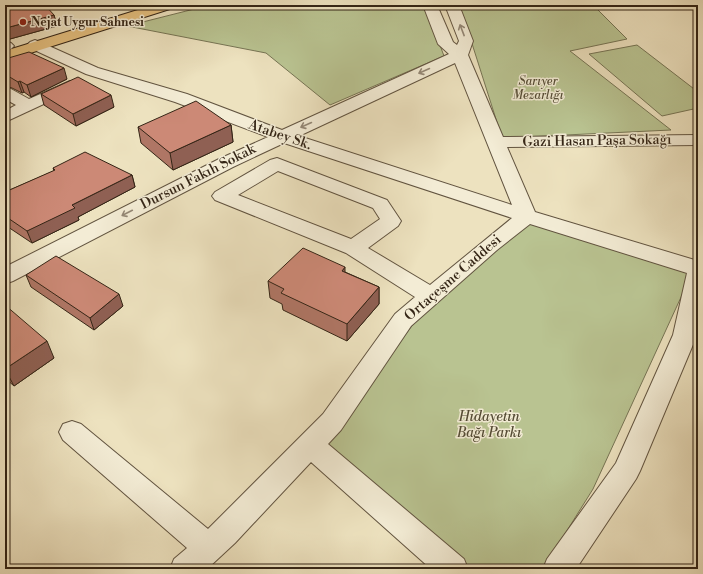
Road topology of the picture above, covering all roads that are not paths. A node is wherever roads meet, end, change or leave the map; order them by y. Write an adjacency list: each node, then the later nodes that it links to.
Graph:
1 (138, 5): 8 (main road)
2 (168, 5): 7 (main road)
3 (430, 5): 9 (street)
4 (452, 5): 9 (street, one-way to 4)
5 (691, 5): 6 (lane)
6 (698, 10)
7 (35, 45): 8 (main road); 10 (street, Atabey Sk.)
8 (5, 48)
9 (460, 55): 14 (street, Dursun Fakıh Sokak, one-way to 14); 16 (street)
10 (98, 73): 12 (street); 14 (street, Atabey Sk.)
11 (5, 92): 12 (street)
12 (29, 106): 13 (street)
13 (5, 117)
14 (281, 136): 17 (street, Atabey Sk.); 21 (street, Dursun Fakıh Sokak, one-way to 21)
15 (698, 140): 16 (street, Gazi Hasan Paşa Sokağı)
16 (497, 142): 17 (street)
17 (527, 216): 19 (street, Atabey Sk.); 22 (street, Ortaçeşme Caddesi)
18 (354, 248): 18 (street); 22 (street)
19 (698, 269)
20 (698, 273): 28 (street)
21 (5, 276)
22 (431, 296): 24 (street, Ortaçeşme Caddesi)
23 (72, 432): 25 (street)
24 (310, 445): 25 (street, Ortaçeşme Caddesi); 27 (street)
25 (208, 548): 26 (street, Ortaçeşme Caddesi)
26 (186, 569)
27 (453, 569)
28 (558, 569)

